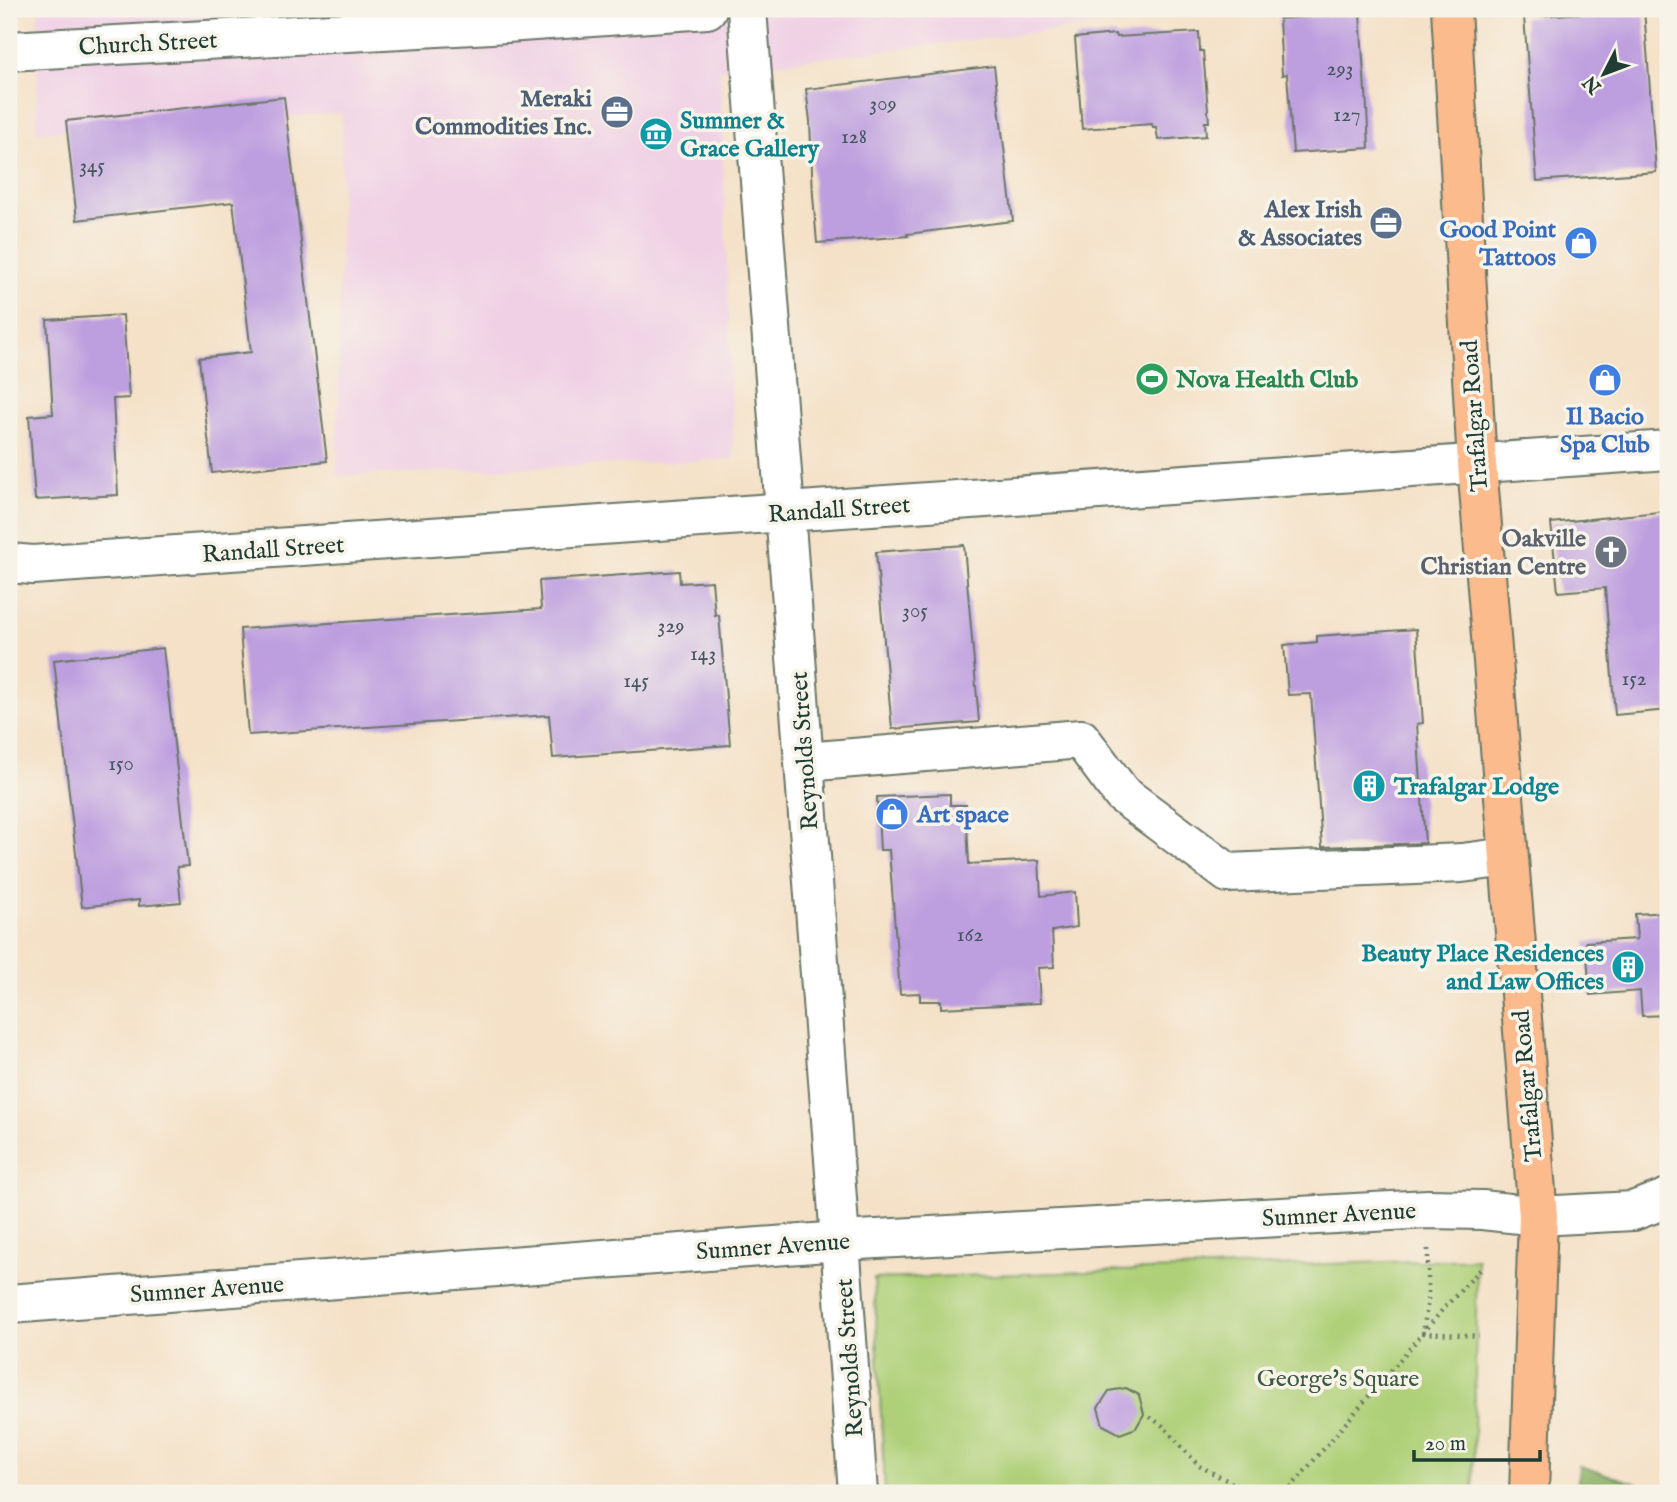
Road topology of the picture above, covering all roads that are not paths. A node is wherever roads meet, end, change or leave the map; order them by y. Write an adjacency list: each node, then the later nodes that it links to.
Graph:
1 (707, 9): 4 (street, Church Street)
2 (747, 9): 7 (street, Reynolds Street)
3 (1451, 9): 6 (main road, Trafalgar Road)
4 (9, 51)
5 (1668, 450): 6 (street, Randall Street)
6 (1477, 464): 7 (street, Randall Street); 10 (main road, Trafalgar Road)
7 (786, 513): 8 (street, Randall Street); 9 (street, Reynolds Street)
8 (9, 563)
9 (804, 762): 10 (street); 13 (street, Reynolds Street)
10 (1508, 857): 12 (main road, Trafalgar Road)
11 (1668, 1198): 12 (street, Sumner Avenue)
12 (1538, 1216): 13 (street, Sumner Avenue); 16 (main road, Trafalgar Road)
13 (840, 1241): 14 (street, Sumner Avenue); 15 (street, Reynolds Street)
14 (9, 1304)
15 (858, 1493)
16 (1529, 1493)

